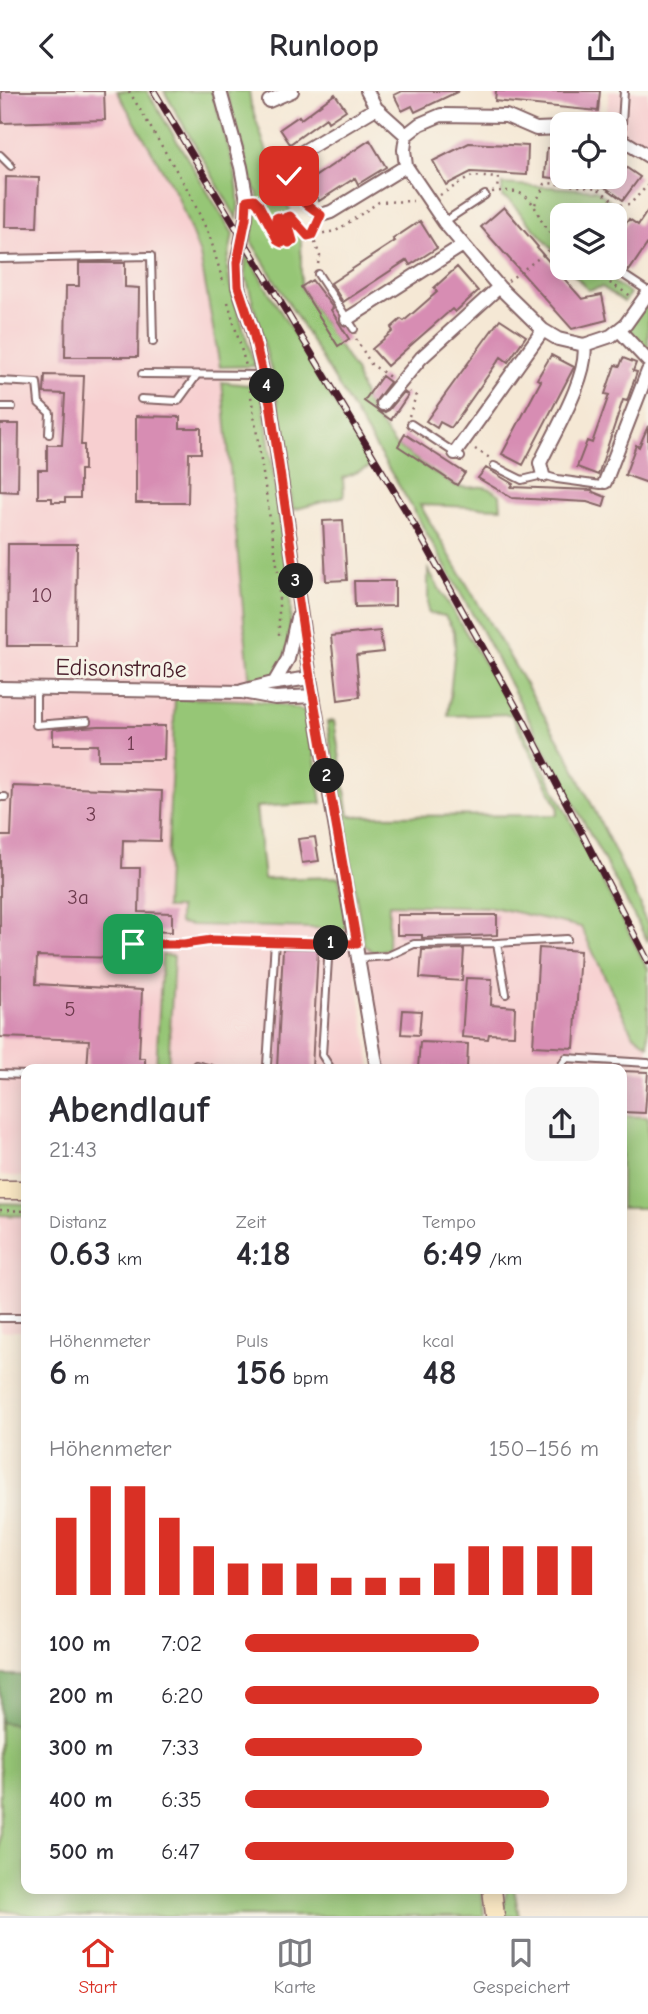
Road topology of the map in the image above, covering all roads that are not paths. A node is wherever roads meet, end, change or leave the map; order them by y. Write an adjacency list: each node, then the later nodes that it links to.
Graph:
1 (220, 91): 34 (street)
2 (292, 91): 5 (street)
3 (367, 91): 6 (street)
4 (624, 91): 7 (lane)
5 (269, 101)
6 (376, 109): 9 (street); 13 (street)
7 (621, 112)
8 (550, 128): 9 (street)
9 (407, 135): 15 (street)
10 (627, 143): 12 (street)
11 (0, 155): 14 (lane)
12 (648, 156)
13 (289, 160): 17 (lane)
14 (11, 166)
15 (406, 166): 17 (street); 18 (street)
16 (485, 195): 18 (lane)
17 (321, 215)
18 (444, 222): 19 (street)
19 (463, 244): 23 (street); 25 (street)
20 (0, 259): 28 (lane)
21 (318, 274): 25 (lane)
22 (627, 280): 24 (lane)
23 (499, 287): 26 (street); 37 (street)
24 (646, 296): 27 (street)
25 (351, 324)
26 (543, 330): 29 (street); 42 (street)
27 (619, 330): 29 (street); 30 (street)
28 (153, 342)
29 (584, 345): 44 (street)
30 (648, 361)
31 (648, 371): 45 (street)
32 (142, 374): 33 (lane)
33 (197, 375): 34 (lane); 36 (lane)
34 (265, 375): 46 (street)
35 (0, 380): 41 (lane)
36 (141, 400)
37 (383, 404)
38 (0, 407): 39 (lane)
39 (12, 407)
40 (411, 423): 42 (lane)
41 (49, 434)
42 (458, 455)
43 (494, 466): 44 (lane)
44 (543, 475): 45 (lane)
45 (605, 482)
46 (300, 608): 47 (street); 48 (street)
47 (310, 678): 48 (street, Edisonstraße); 52 (street)
48 (271, 684): 51 (street, Edisonstraße)
49 (36, 687): 50 (street, Edisonstraße); 51 (street, Edisonstraße); 53 (lane)
50 (0, 688)
51 (242, 692): 52 (street, Edisonstraße)
52 (313, 696): 59 (street)
53 (87, 721)
54 (567, 939): 57 (lane)
55 (275, 941): 56 (lane); 58 (lane); 63 (lane)
56 (330, 943): 59 (lane); 64 (lane)
57 (497, 943): 60 (lane); 61 (lane)
58 (133, 944)
59 (357, 944): 60 (street)
60 (360, 958): 65 (street)
61 (506, 995)
62 (648, 1063): 66 (lane)
63 (267, 1064)
64 (328, 1064)
65 (376, 1064)
66 (562, 1064)
67 (0, 1074): 68 (lane)
68 (21, 1075)
69 (0, 1190): 70 (main road)
70 (21, 1190)
71 (0, 1318): 72 (lane)
72 (21, 1318)
73 (493, 1894): 74 (main road)
74 (495, 1916)

